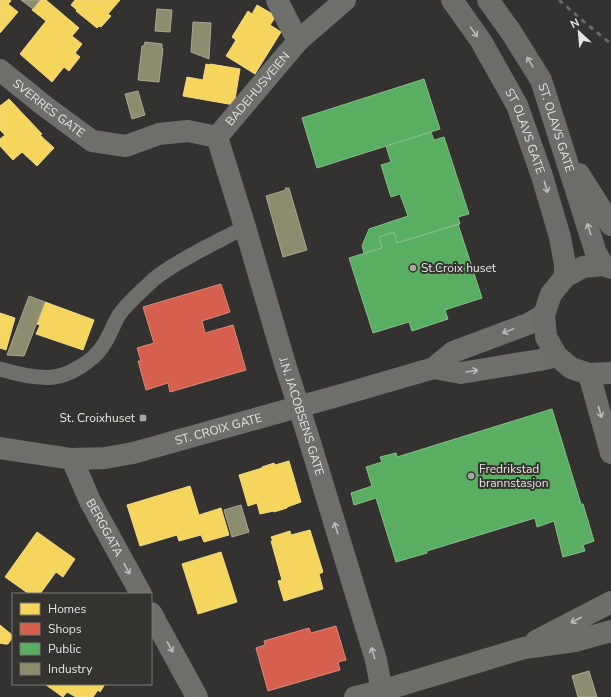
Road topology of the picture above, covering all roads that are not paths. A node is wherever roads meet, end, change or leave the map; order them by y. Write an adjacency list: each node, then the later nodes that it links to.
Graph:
1 (277, 0): 5 (street, BADEHUSVEIEN)
2 (345, 0): 5 (street, BADEHUSVEIEN)
3 (452, 0): 12 (highway, ST OLAVS GATE, one-way to 12)
4 (488, 0): 8 (highway, ST. OLAVS GATE, one-way to 4)
5 (298, 41): 7 (street, BADEHUSVEIEN)
6 (0, 70): 7 (street, SVERRES GATE)
7 (216, 137): 10 (street, J.N. JACOBSENS GATE)
8 (564, 150): 9 (highway); 11 (highway, ST. OLAVS GATE, one-way to 8)
9 (611, 225)
10 (245, 227): 16 (lane); 19 (street, J.N. JACOBSENS GATE)
11 (607, 266): 12 (highway)
12 (565, 277): 13 (highway)
13 (544, 315): 14 (highway); 15 (street, ST. CROIX GATE, one-way to 15)
14 (557, 356): 15 (street, ST. CROIX GATE, one-way to 14); 18 (highway)
15 (434, 368): 19 (street, ST. CROIX GATE)
16 (0, 369)
17 (611, 373): 18 (highway)
18 (589, 374): 21 (main road, one-way to 21)
19 (298, 407): 22 (street, ST. CROIX GATE); 28 (street, J.N. JACOBSENS GATE, one-way to 19)
20 (0, 448): 22 (street, ST. CROIX GATE)
21 (611, 453)
22 (72, 459): 23 (street, BERGGATA, one-way to 23)
23 (140, 593)
24 (611, 602): 27 (main road, one-way to 27)
25 (152, 615): 29 (street, one-way to 29)
26 (611, 631): 27 (main road)
27 (524, 648): 28 (main road)
28 (382, 694): 30 (main road)
29 (197, 697)
30 (355, 697)

